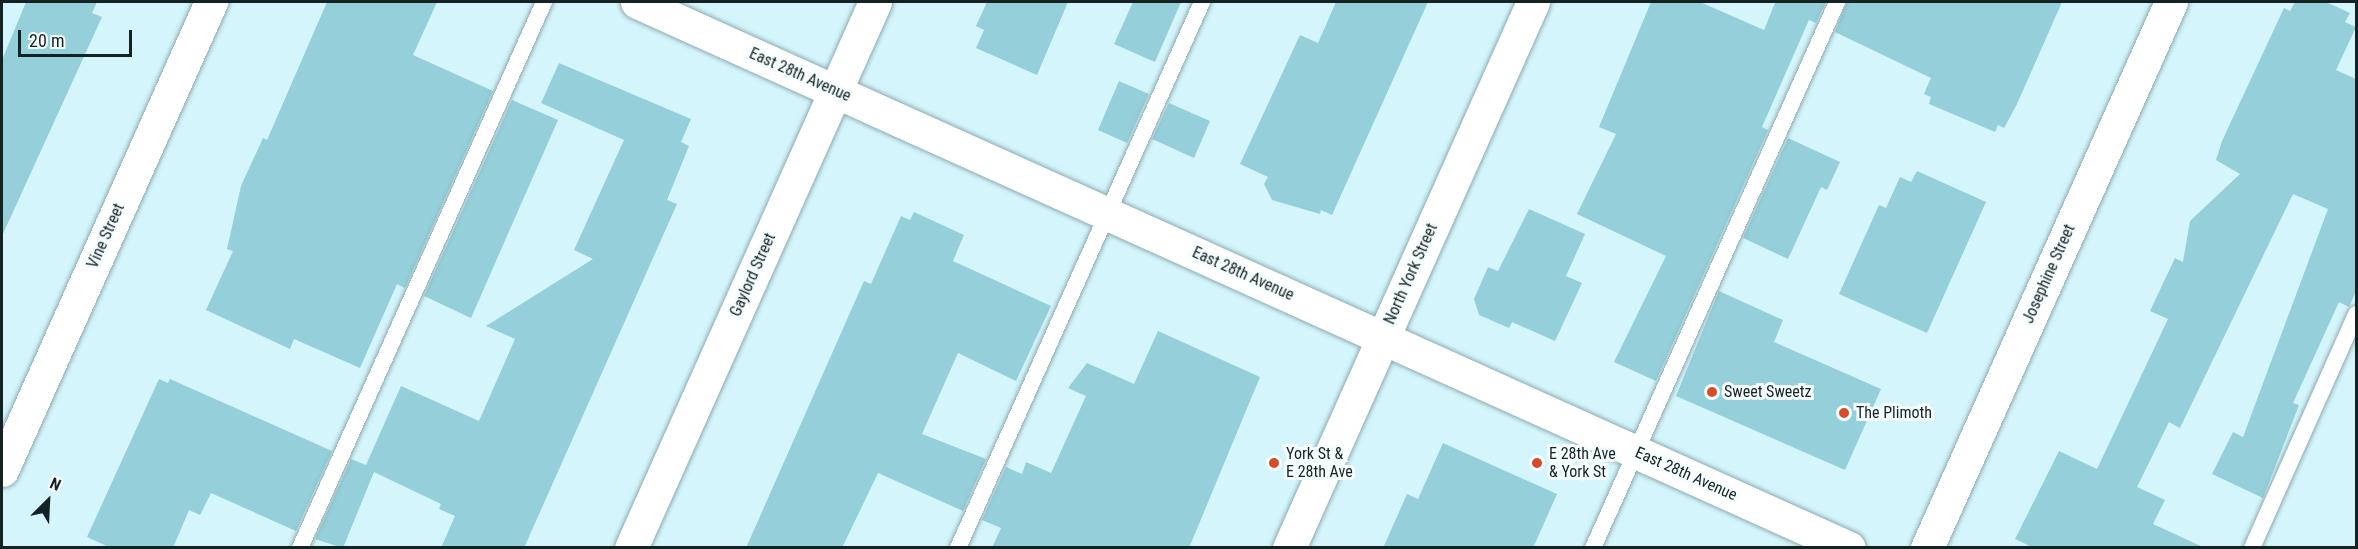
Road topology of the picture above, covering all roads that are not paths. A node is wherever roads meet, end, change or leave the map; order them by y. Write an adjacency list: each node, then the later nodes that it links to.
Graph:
1 (211, 2): 14 (street, Vine Street)
2 (544, 2): 15 (lane)
3 (637, 2): 9 (street, East 28th Avenue)
4 (875, 2): 9 (street, Gaylord Street)
5 (1202, 2): 10 (lane)
6 (1533, 2): 12 (street, North York Street)
7 (1837, 2): 13 (lane)
8 (2170, 2): 21 (street, Josephine Street)
9 (835, 90): 10 (street, East 28th Avenue); 16 (street, Gaylord Street)
10 (1108, 213): 12 (street, East 28th Avenue); 17 (lane)
11 (2356, 314): 22 (lane)
12 (1383, 337): 13 (street, East 28th Avenue); 18 (street, North York Street)
13 (1636, 451): 19 (lane); 20 (street, East 28th Avenue)
14 (2, 470)
15 (300, 548)
16 (631, 548)
17 (958, 548)
18 (1289, 548)
19 (1593, 548)
20 (1849, 548)
21 (1927, 548)
22 (2252, 548)

